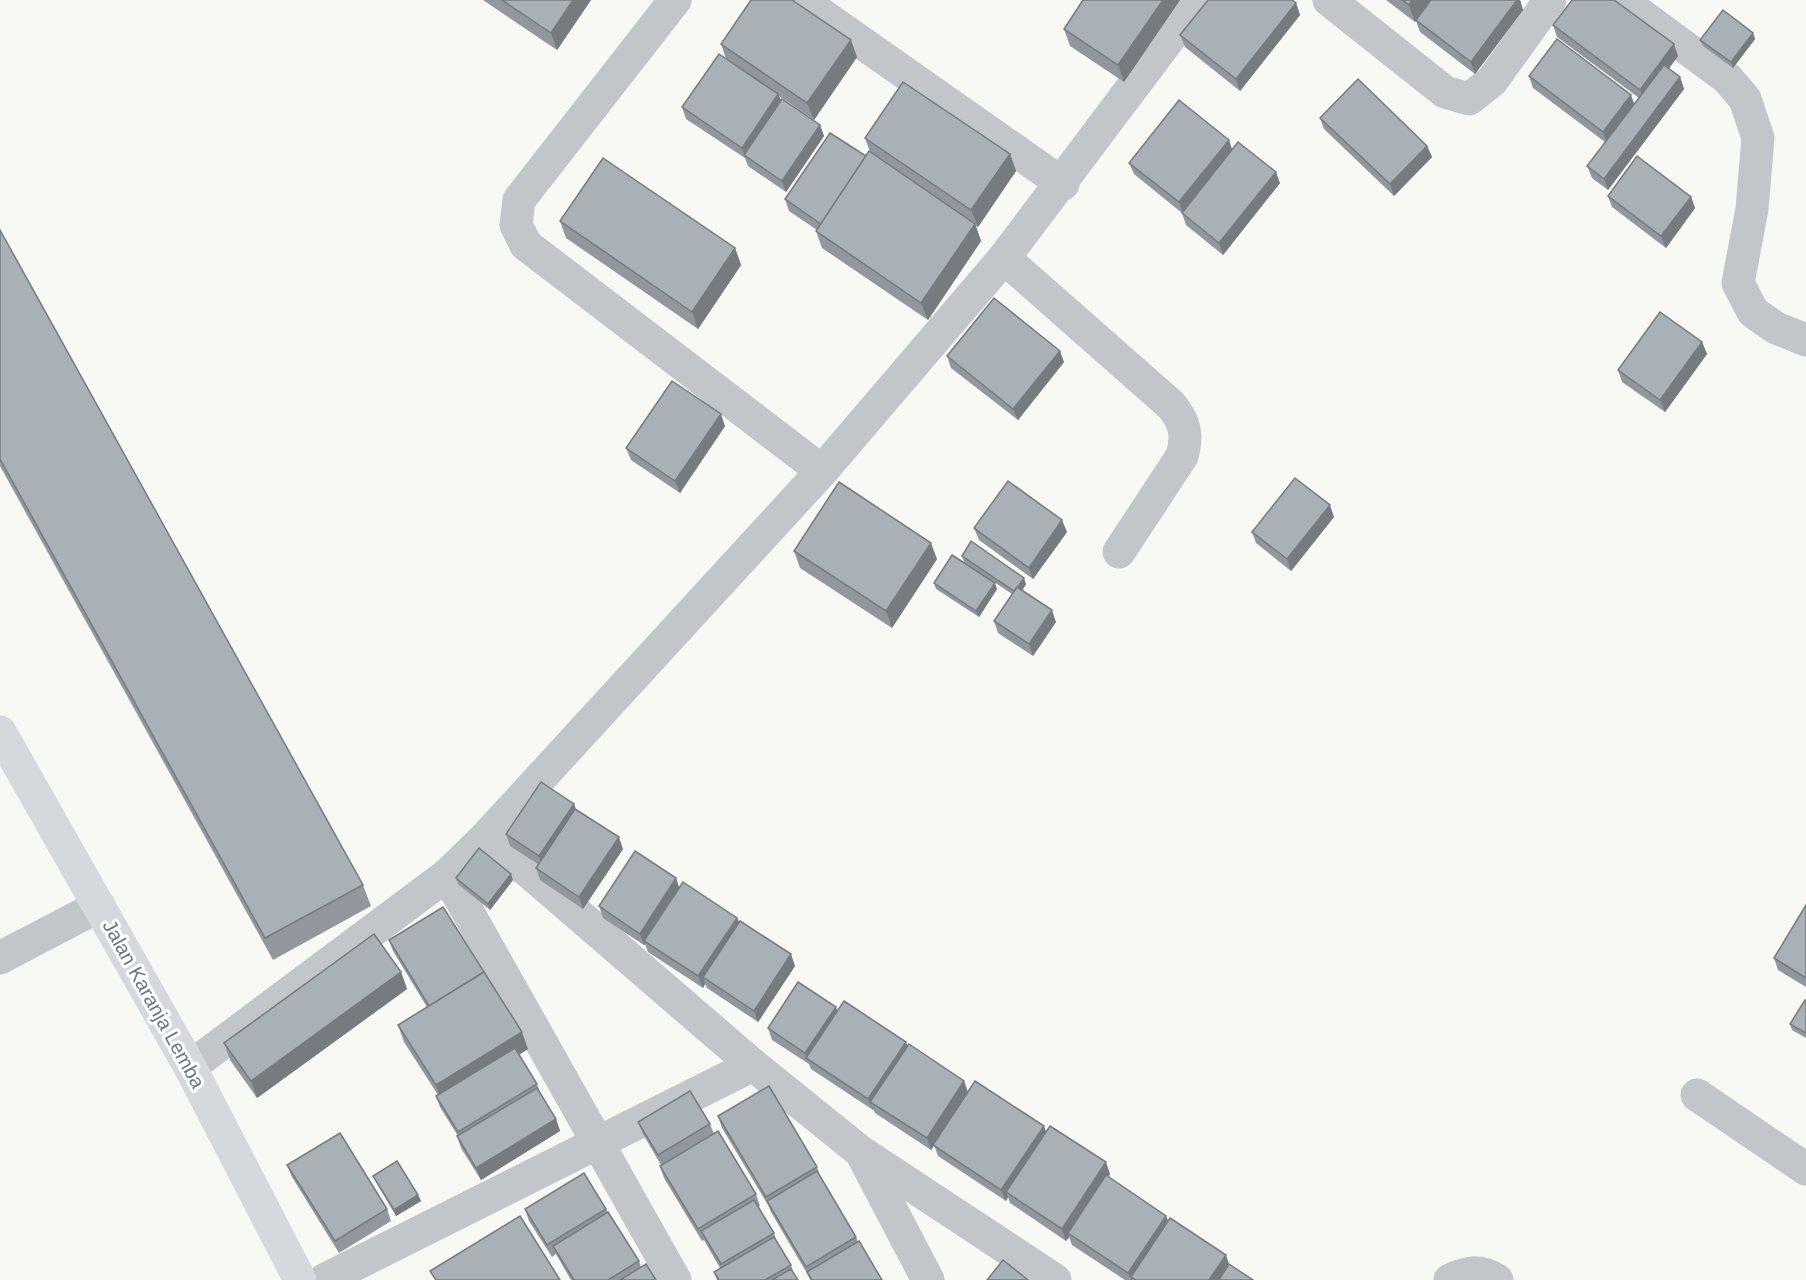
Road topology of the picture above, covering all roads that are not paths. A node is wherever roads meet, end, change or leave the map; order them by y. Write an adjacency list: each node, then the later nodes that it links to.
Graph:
1 (675, 0): 10 (street)
2 (801, 0): 7 (street)
3 (1198, 0): 7 (street)
4 (1329, 0): 5 (street)
5 (1550, 0)
6 (1621, 0): 9 (street)
7 (1063, 184): 8 (street)
8 (1004, 258): 10 (street); 11 (street)
9 (1806, 340)
10 (822, 471): 13 (street)
11 (1119, 552)
12 (0, 732): 15 (main road, Jalan Karanja Lemba)
13 (487, 837): 14 (street); 17 (street)
14 (447, 875): 18 (street); 20 (street)
15 (99, 906): 16 (street); 18 (main road, Jalan Karanja Lemba)
16 (0, 958)
17 (753, 1065): 20 (street); 21 (street)
18 (190, 1067): 23 (main road, Jalan Karanja Lemba)
19 (1697, 1095): 22 (street)
20 (597, 1144): 24 (street); 25 (street)
21 (861, 1152): 26 (street); 27 (street)
22 (1806, 1170)
23 (300, 1280)
24 (324, 1280)
25 (675, 1280)
26 (928, 1280)
27 (1055, 1280)
28 (1450, 1280): 29 (street)
29 (1497, 1280)

